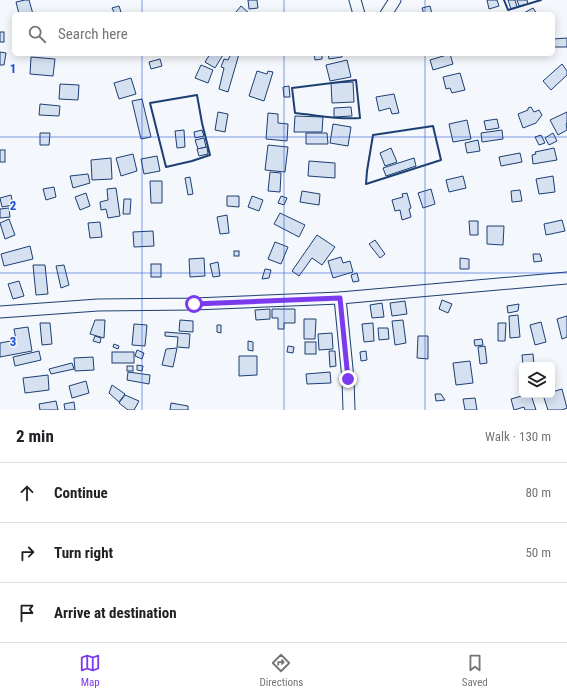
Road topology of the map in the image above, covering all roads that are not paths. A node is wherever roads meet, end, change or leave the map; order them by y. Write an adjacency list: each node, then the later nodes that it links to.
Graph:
1 (355, 0): 3 (street)
2 (395, 0): 4 (street)
3 (358, 12)
4 (387, 12)
5 (567, 278): 6 (street)
6 (340, 298): 7 (street); 8 (street)
7 (0, 312)
8 (349, 410)

